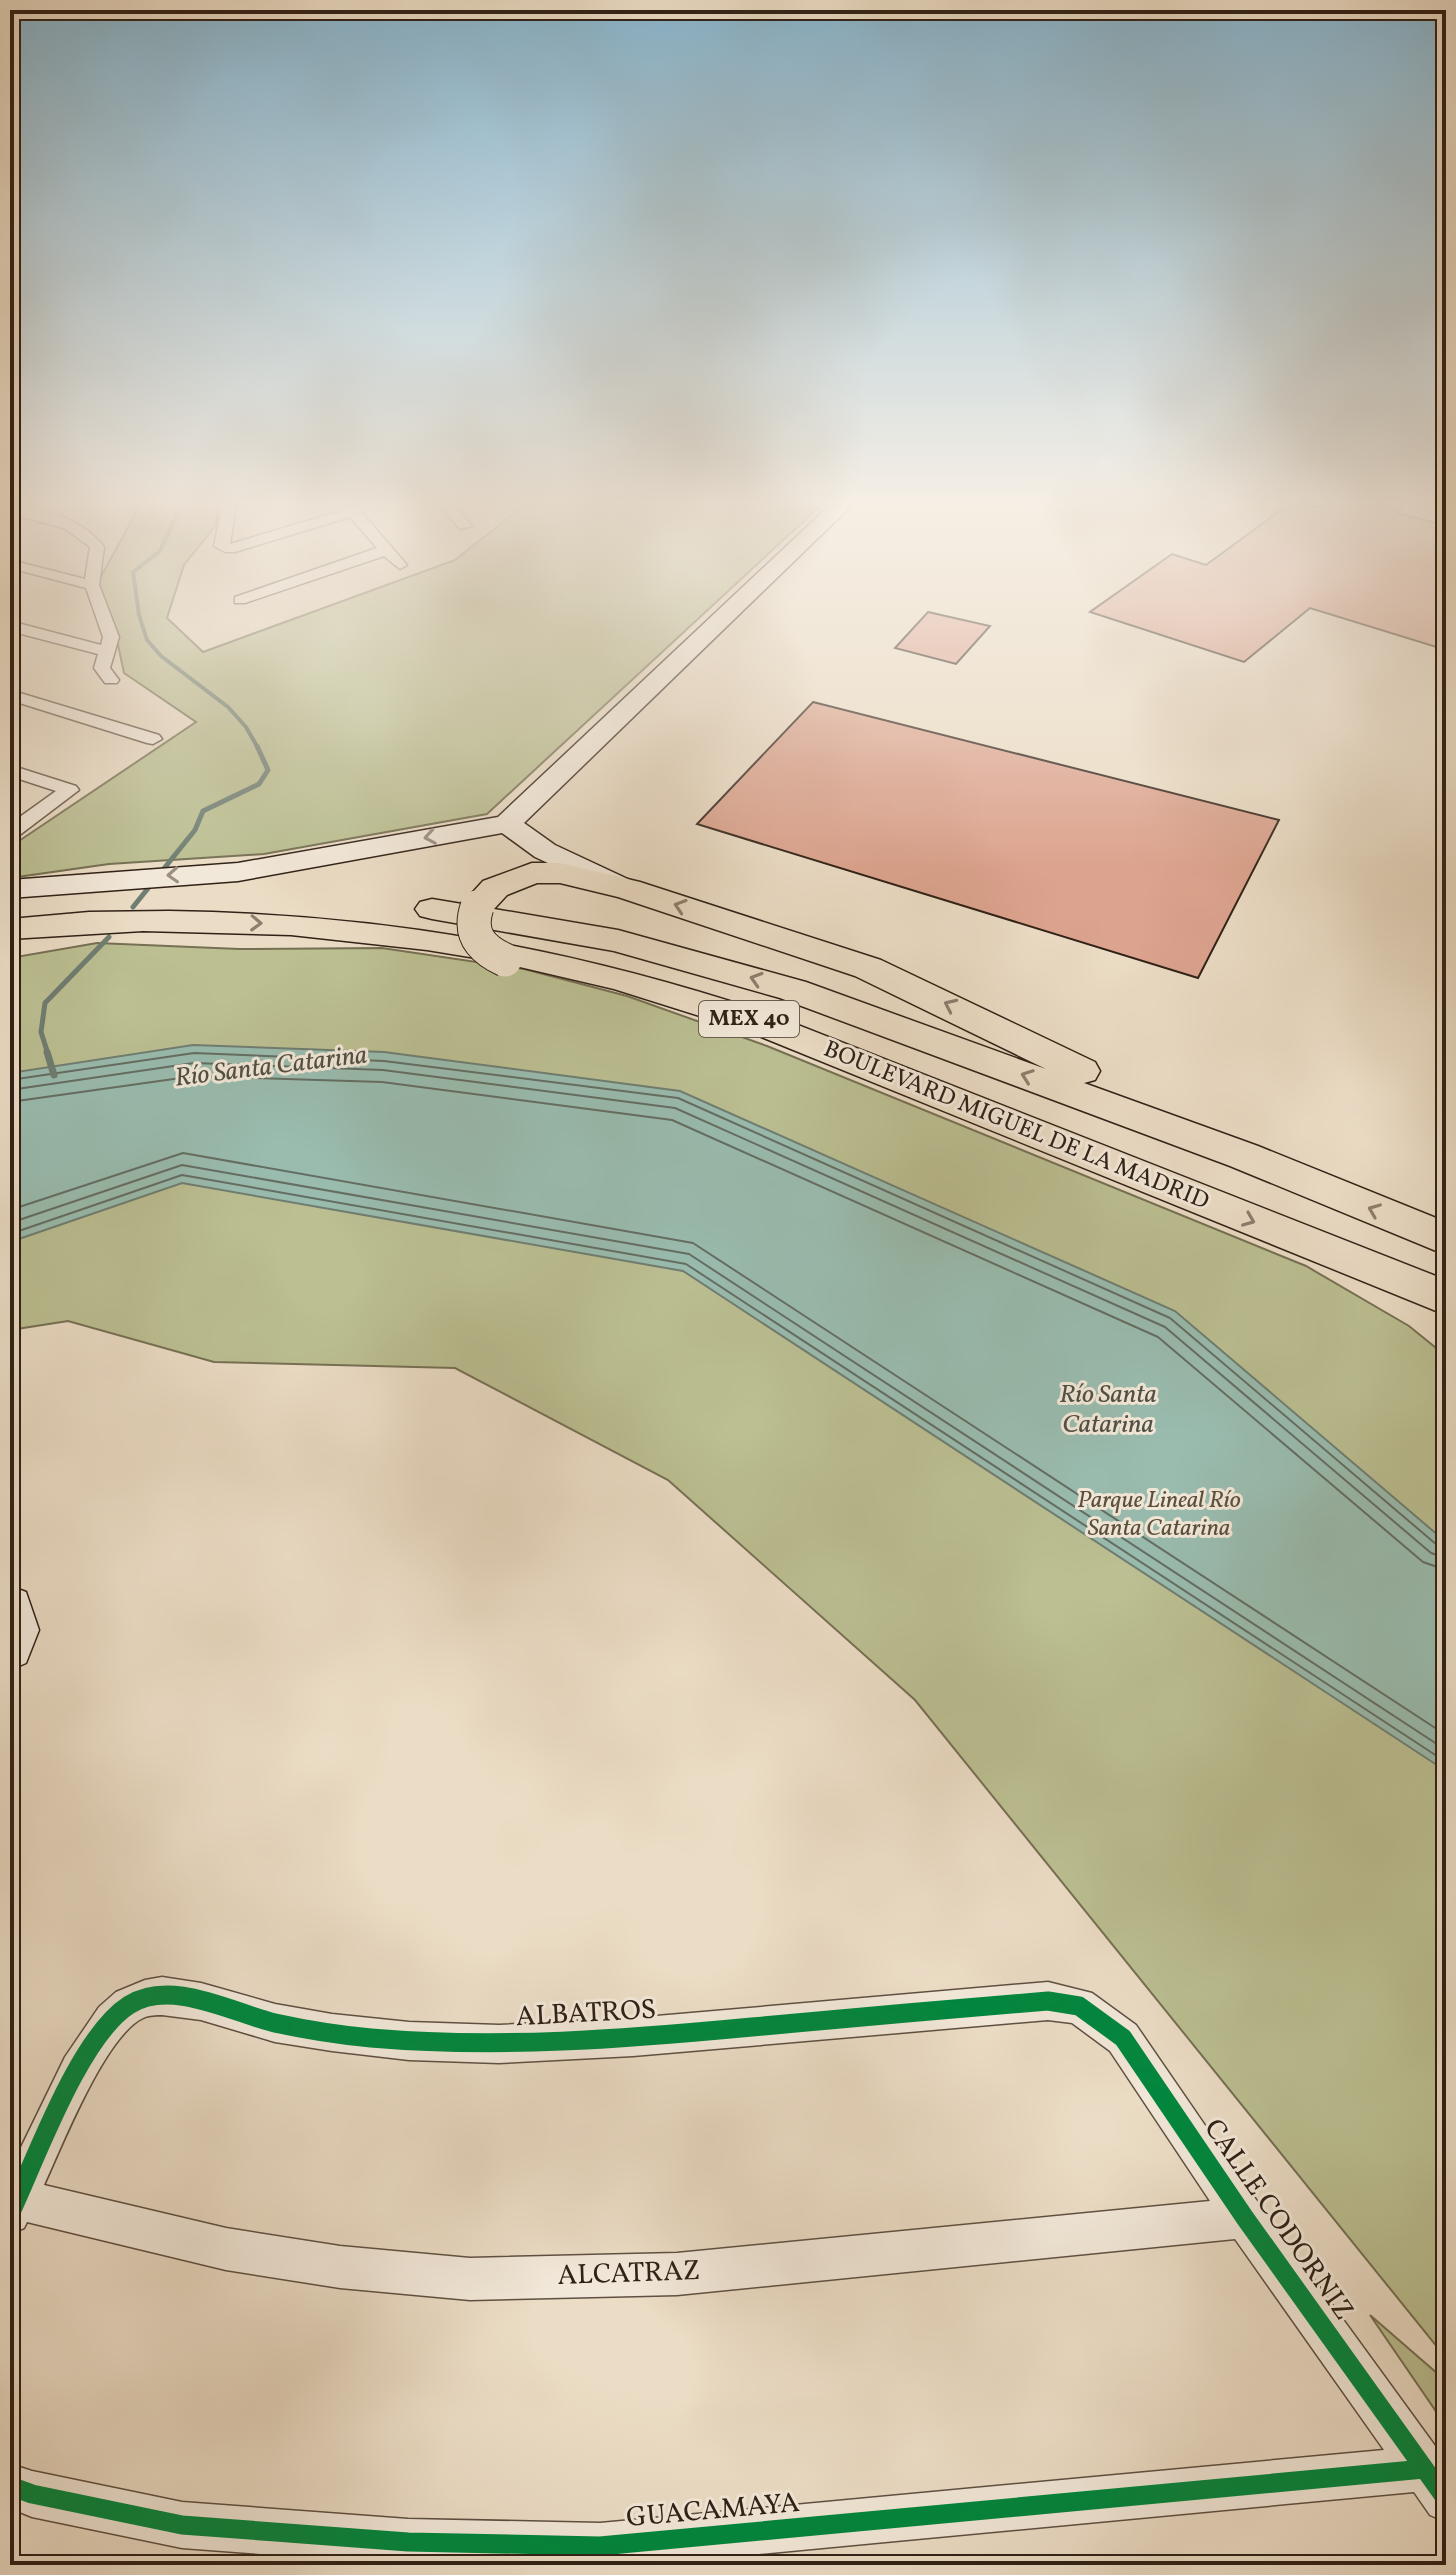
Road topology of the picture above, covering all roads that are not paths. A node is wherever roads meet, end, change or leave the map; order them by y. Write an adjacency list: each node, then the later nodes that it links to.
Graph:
1 (15, 627): 4 (street)
2 (107, 627): 4 (street)
3 (714, 627): 9 (street)
4 (108, 648): 5 (street)
5 (111, 680)
6 (10, 695): 7 (street)
7 (153, 739)
8 (10, 770): 10 (street)
9 (507, 824): 11 (street, one-way to 11); 12 (street)
10 (10, 833)
11 (10, 889)
12 (628, 889): 15 (highway, one-way to 12); 16 (highway, bridge)
13 (10, 910): 15 (highway, BOULEVARD MIGUEL DE LA MADRID / MEX 40, one-way to 13)
14 (10, 929): 16 (highway, BOULEVARD MIGUEL DE LA MADRID / MEX 40, one-way to 16)
15 (1244, 1156): 17 (highway, BOULEVARD MIGUEL DE LA MADRID / MEX 40, one-way to 15)
16 (1096, 1159): 18 (highway, BOULEVARD MIGUEL DE LA MADRID / MEX 40, one-way to 18)
17 (1446, 1239)
18 (1446, 1298)
19 (10, 1607): 20 (street)
20 (10, 1648)
21 (1048, 2001): 22 (street, ALBATROS); 23 (street, CALLE CODORNIZ)
22 (14, 2206): 23 (street, ALCATRAZ)
23 (1245, 2218): 24 (street, CALLE CODORNIZ)
24 (1435, 2484): 25 (street, GUACAMAYA)
25 (10, 2486)

